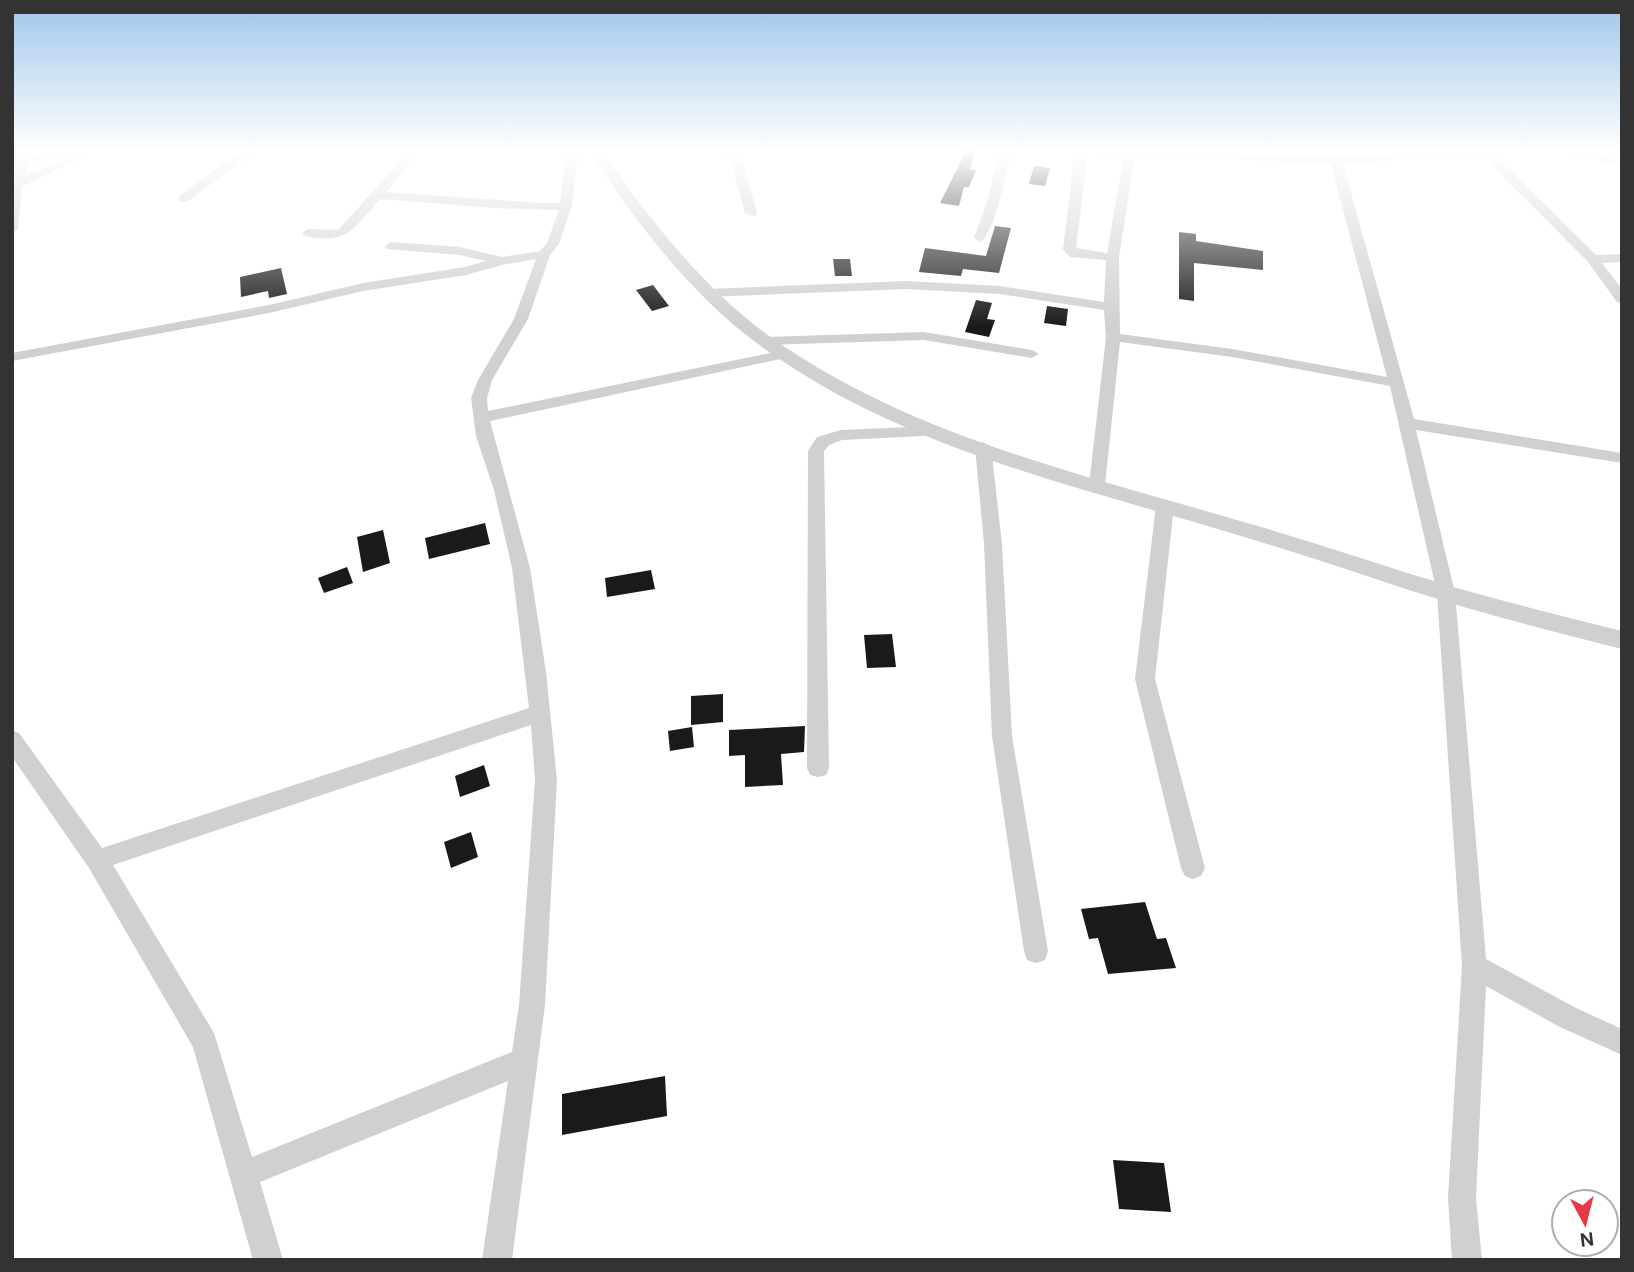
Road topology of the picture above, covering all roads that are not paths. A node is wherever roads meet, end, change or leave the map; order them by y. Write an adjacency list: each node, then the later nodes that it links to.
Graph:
1 (14, 208): 12 (street)
2 (363, 208): 13 (street)
3 (565, 208): 16 (street)
4 (637, 208): 21 (street)
5 (750, 208): 11 (street)
6 (991, 208): 14 (street)
7 (1074, 208): 17 (street)
8 (1121, 208): 17 (street)
9 (1350, 208): 29 (street)
10 (1542, 208): 19 (street)
11 (751, 213)
12 (12, 229)
13 (308, 233)
14 (980, 238)
15 (391, 246): 20 (street)
16 (544, 254): 20 (street); 30 (street)
17 (1113, 257): 23 (street)
18 (1622, 258): 19 (street)
19 (1593, 259): 22 (street)
20 (500, 261): 28 (street)
21 (708, 293): 23 (street); 25 (street)
22 (1622, 299)
23 (1111, 307): 24 (street)
24 (1113, 337): 29 (street); 35 (street)
25 (765, 341): 26 (street); 27 (street)
26 (785, 354): 30 (street); 32 (street)
27 (1032, 354)
28 (12, 357)
29 (1396, 383): 31 (street)
30 (480, 418): 39 (street)
31 (1407, 423): 34 (street); 37 (street)
32 (936, 431): 33 (street); 41 (street)
33 (982, 447): 35 (street); 44 (street)
34 (1622, 458)
35 (1097, 485): 36 (street)
36 (1166, 506): 37 (street); 43 (street)
37 (1446, 593): 38 (street); 45 (street)
38 (1622, 640)
39 (540, 713): 42 (street); 47 (street)
40 (12, 739): 42 (street)
41 (818, 768)
42 (97, 860): 48 (street)
43 (1193, 868)
44 (1036, 951)
45 (1474, 966): 46 (street); 51 (street)
46 (1622, 1042)
47 (524, 1061): 48 (street); 50 (street)
48 (244, 1174): 49 (street)
49 (268, 1260)
50 (497, 1260)
51 (1467, 1260)

